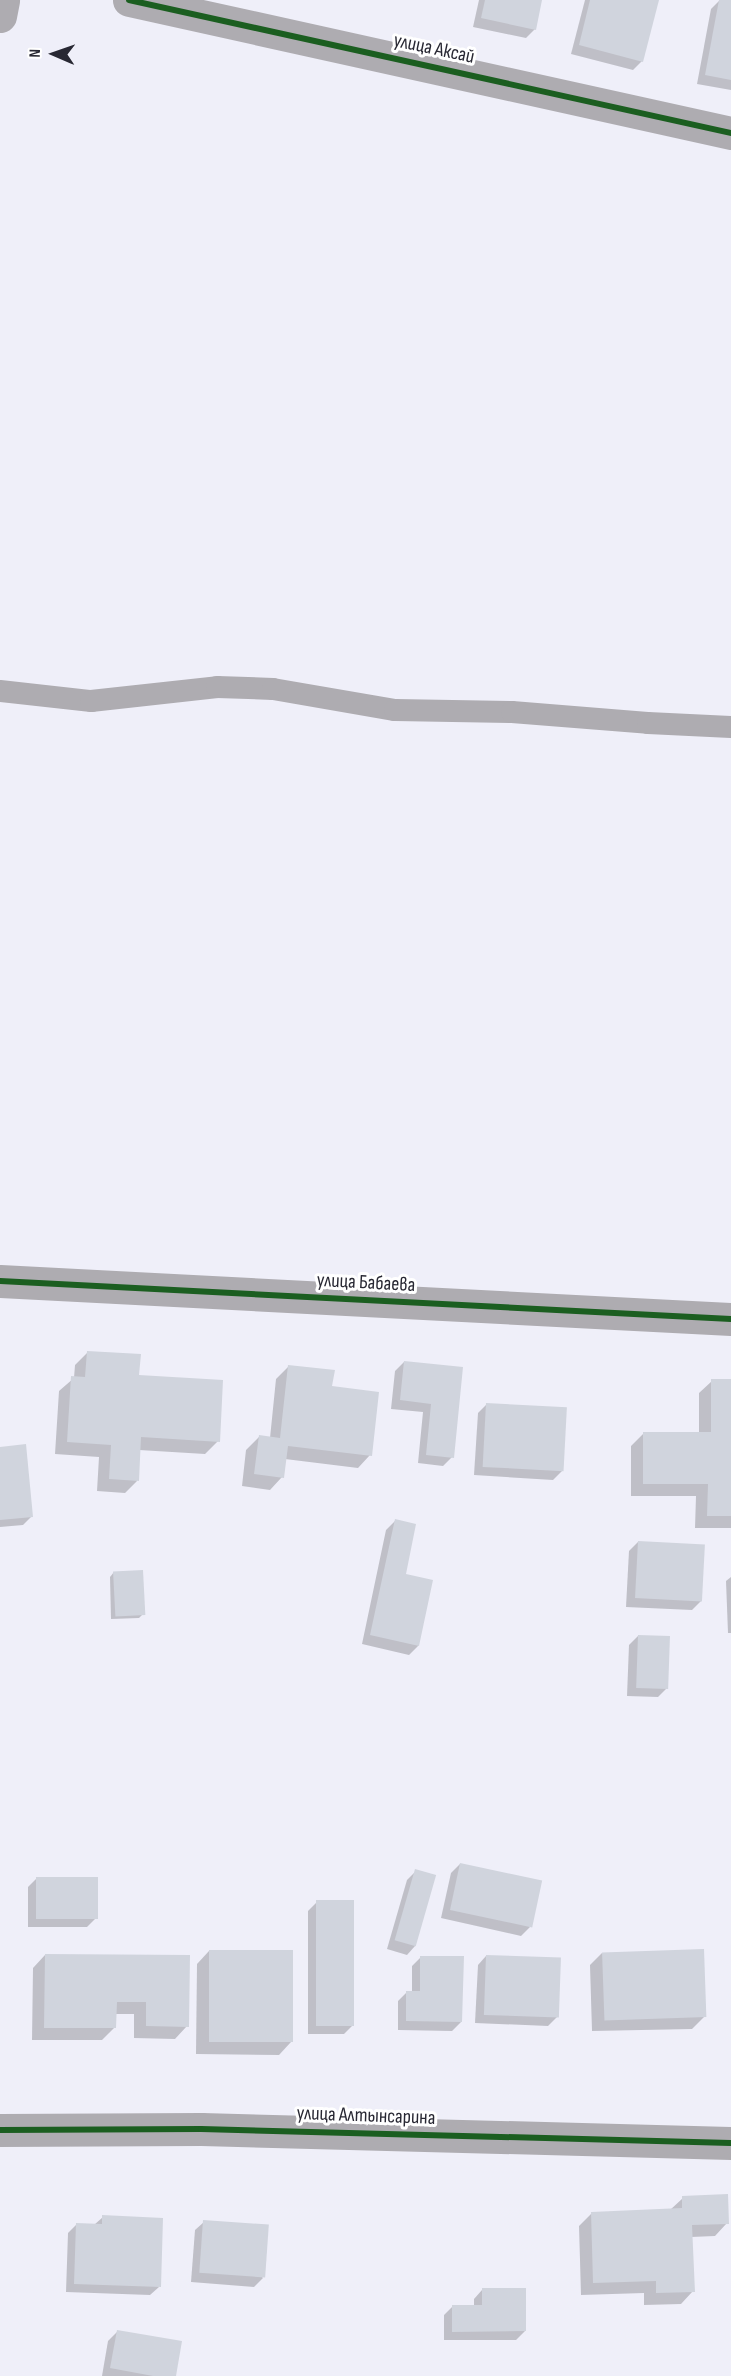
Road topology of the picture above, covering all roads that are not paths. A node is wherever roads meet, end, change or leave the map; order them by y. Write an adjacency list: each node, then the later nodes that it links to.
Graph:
1 (3, 0): 3 (street)
2 (129, 0): 4 (street, улица Аксай)
3 (0, 16)
4 (731, 133)
5 (0, 691): 6 (lane)
6 (731, 727)
7 (0, 1281): 8 (street, улица Бабаева)
8 (731, 1318)
9 (0, 2130): 10 (street, улица Алтынсарина)
10 (731, 2143)

